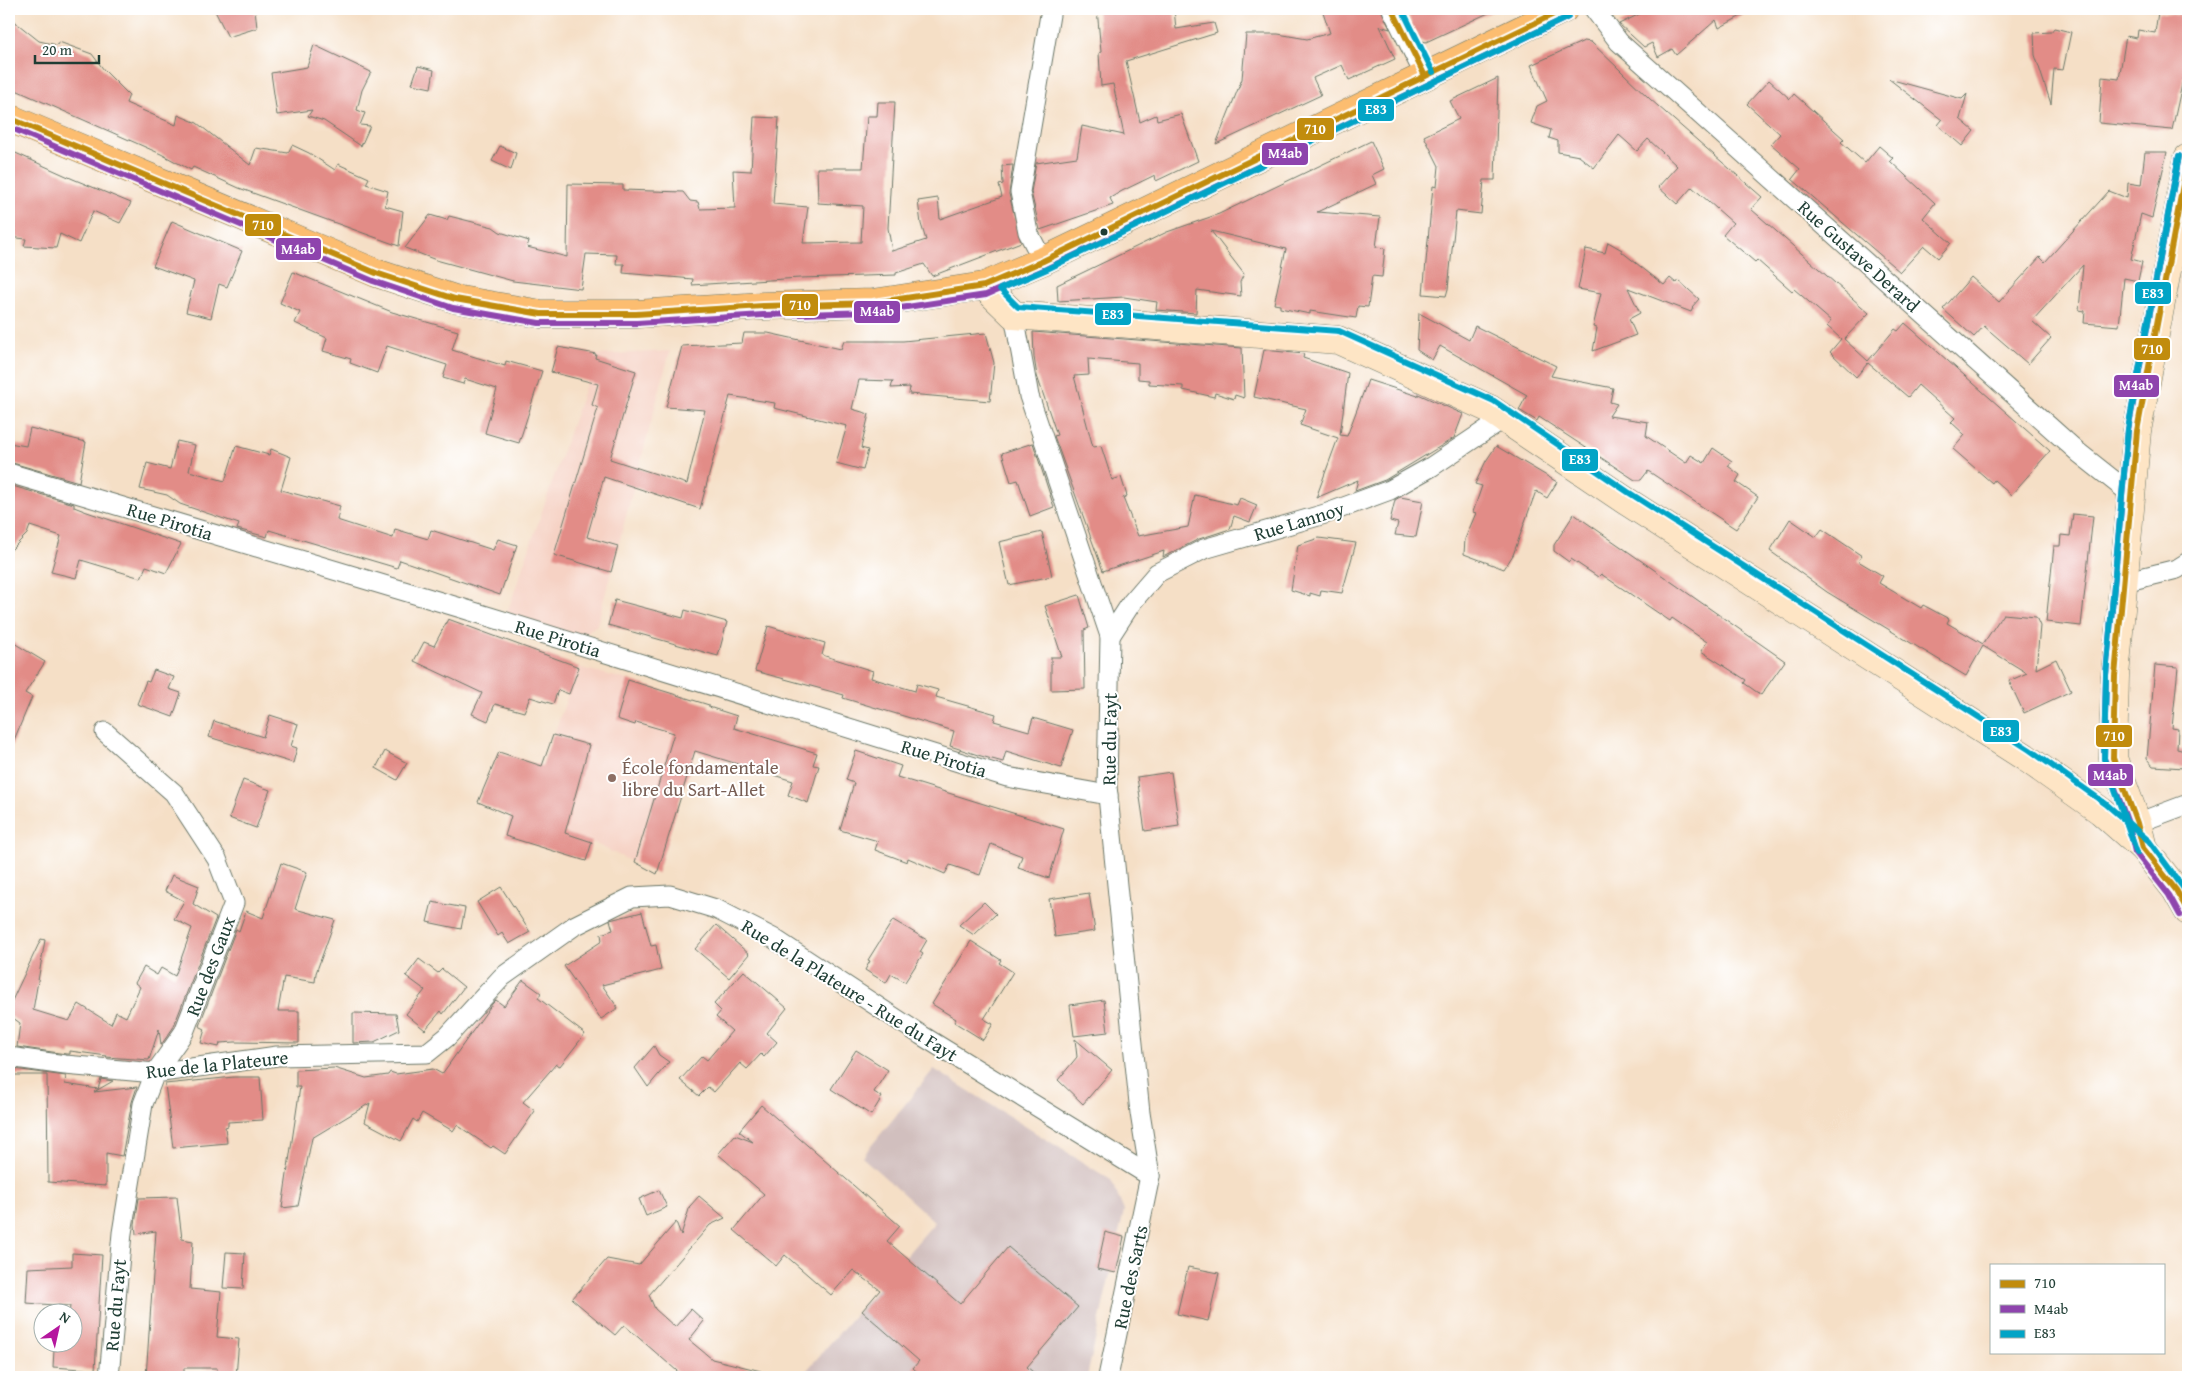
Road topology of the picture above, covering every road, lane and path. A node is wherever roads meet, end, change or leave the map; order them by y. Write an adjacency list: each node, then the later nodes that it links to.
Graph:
1 (1051, 9): 8 (street)
2 (1392, 9): 5 (street)
3 (1564, 9): 5 (main road)
4 (1594, 9): 13 (street, Rue Gustave Derard)
5 (1424, 76): 8 (main road)
6 (9, 118): 9 (main road)
7 (2188, 158): 13 (street)
8 (1043, 261): 9 (main road)
9 (984, 286): 10 (street)
10 (1014, 315): 11 (street); 16 (street, Rue du Fayt)
11 (1504, 418): 16 (street, Rue Lannoy); 20 (street)
12 (9, 473): 18 (street, Rue Pirotia)
13 (2132, 495): 15 (street)
14 (2188, 562): 15 (street)
15 (2124, 582): 20 (street)
16 (1110, 636): 18 (street, Rue du Fayt)
17 (105, 732): 24 (street, Rue des Gaux)
18 (1108, 795): 25 (street, Rue du Fayt)
19 (2188, 804): 20 (street)
20 (2140, 836): 21 (street)
21 (2188, 911)
22 (427, 1053): 24 (street, Rue de la Plateure); 25 (street, Rue de la Plateure - Rue du Fayt)
23 (9, 1058): 24 (street, Rue de la Plateure)
24 (155, 1073): 26 (street, Rue des Gaux)
25 (1150, 1176): 28 (street, Rue des Sarts)
26 (122, 1233): 27 (street, Rue du Fayt)
27 (109, 1377)
28 (1108, 1377)

